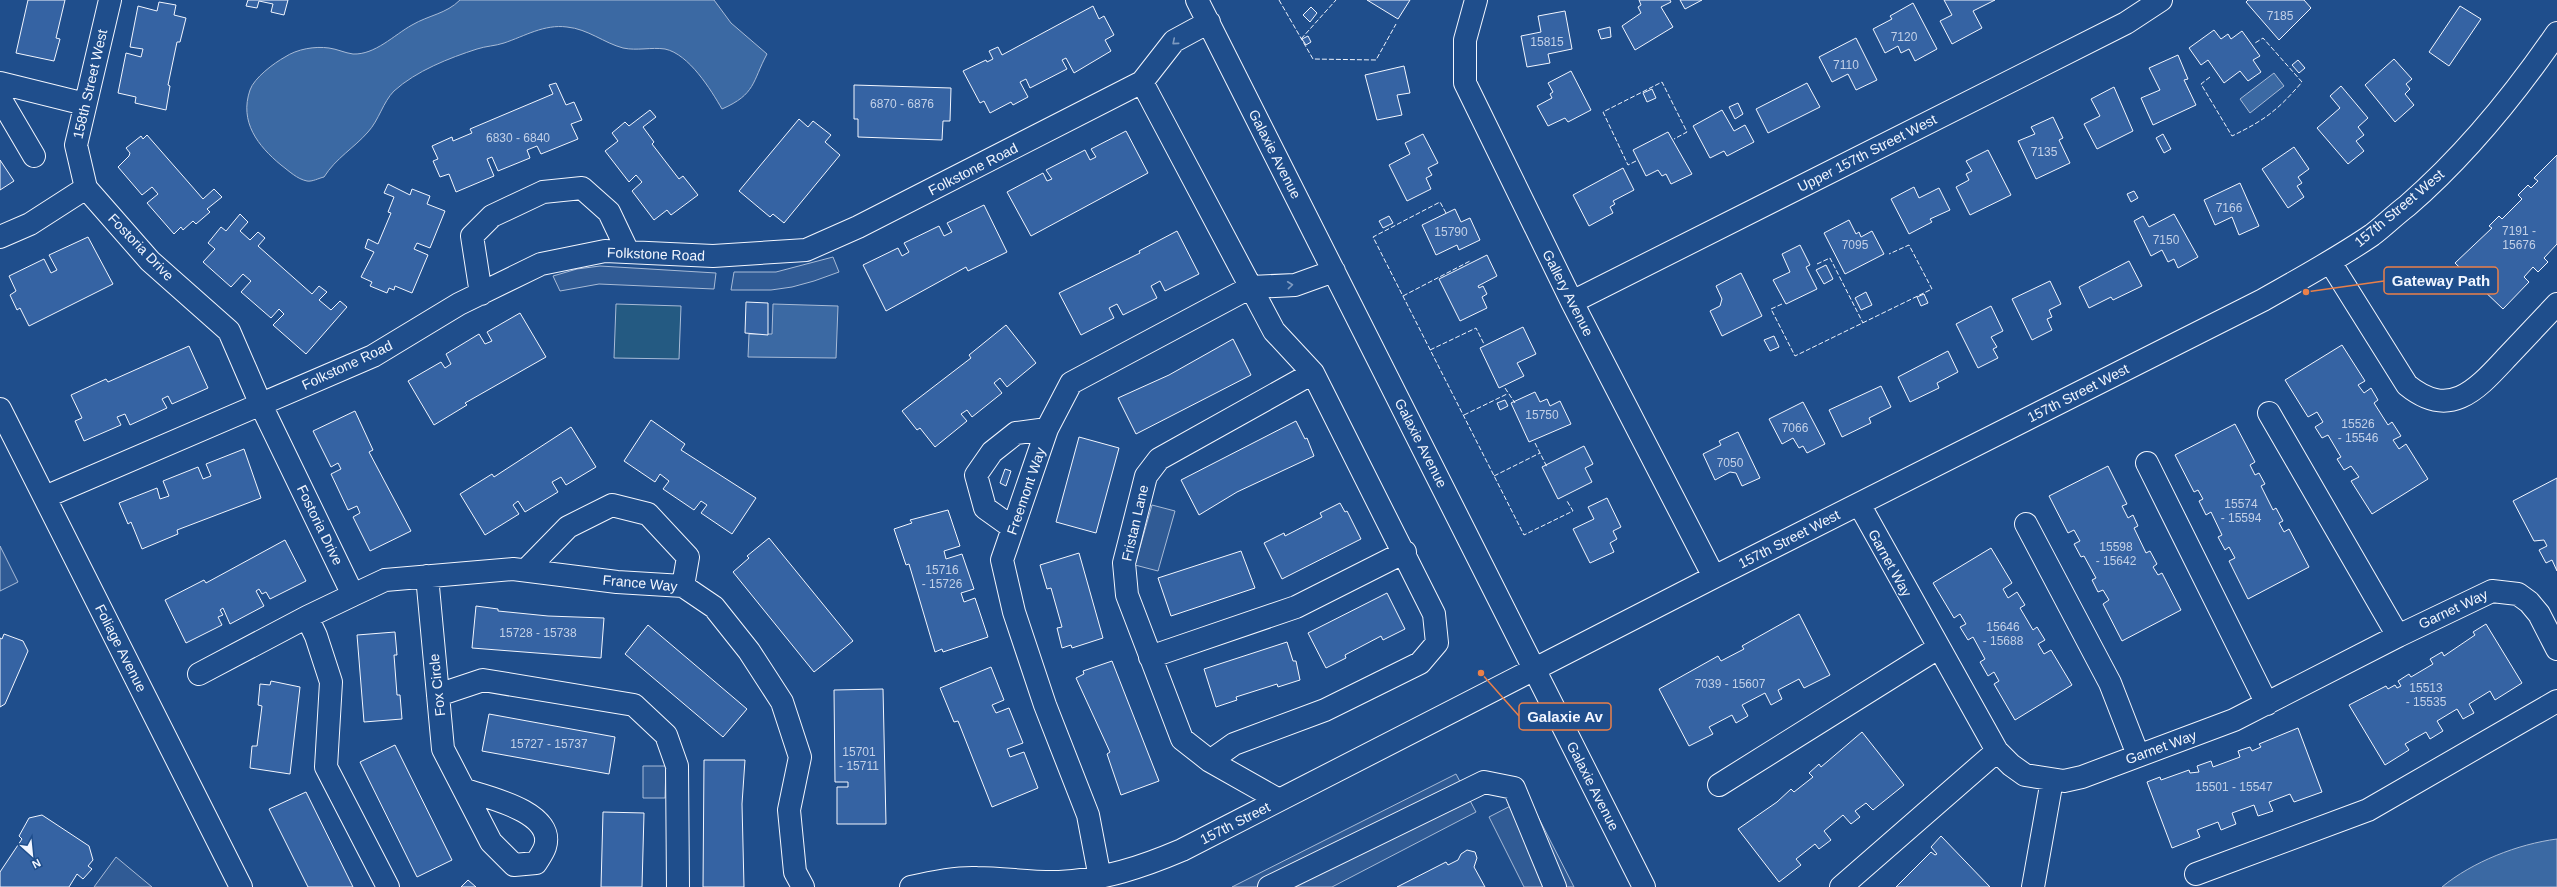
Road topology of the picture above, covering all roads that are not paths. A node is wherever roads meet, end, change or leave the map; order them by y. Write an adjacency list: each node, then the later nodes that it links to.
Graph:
1 (110, 0): 10 (street, 158th Street West)
2 (1197, 0): 5 (street, Galaxie Avenue)
3 (1476, 0): 19 (street, Gallery Avenue)
4 (2161, 0): 19 (street, Upper 157th Street West)
5 (1209, 22): 7 (street, Folkstone Road, one-way to 7); 16 (street, Galaxie Avenue)
6 (2557, 33): 15 (street, 157th Street West)
7 (1142, 82): 14 (street, Folkstone Road); 17 (street)
8 (0, 83): 10 (street)
9 (0, 98): 11 (street)
10 (85, 104): 12 (street, 158th Street West)
11 (34, 156)
12 (86, 188): 13 (street); 22 (street, Fostoria Drive)
13 (0, 237)
14 (628, 252): 18 (street, Folkstone Road); 18 (street)
15 (2330, 262): 20 (street); 28 (street, 157th Street West)
16 (1334, 271): 17 (street, Freemont Way, one-way to 16); 42 (street, Galaxie Avenue)
17 (1251, 287): 21 (street); 25 (street, Freemont Way)
18 (481, 294): 22 (street, Folkstone Road)
19 (1572, 302): 34 (street, Gallery Avenue)
20 (2557, 304)
21 (1313, 373): 31 (street); 41 (street, Fristan Lane)
22 (261, 405): 27 (street, Folkstone Road); 36 (street, Fostoria Drive)
23 (0, 409): 27 (street, Foliage Avenue)
24 (2269, 413): 38 (street)
25 (1047, 429): 30 (street, Freemont Way); 30 (street)
26 (2147, 462): 46 (street)
27 (45, 497): 57 (street, Foliage Avenue)
28 (1859, 504): 34 (street, 157th Street West); 39 (street, Garnet Way)
29 (2026, 524): 48 (street)
30 (1013, 528): 55 (street, Freemont Way)
31 (1405, 552): 41 (street); 49 (street)
32 (526, 570): 33 (street, France Way); 35 (street, France Way); 35 (street)
33 (427, 576): 36 (street, France Way); 44 (street, Fox Circle)
34 (1714, 577): 42 (street, 157th Street West)
35 (683, 586): 60 (street, France Way)
36 (353, 595): 37 (street)
37 (307, 617): 43 (street); 58 (street)
38 (2398, 636): 40 (street, Garnet Way); 46 (street, Garnet Way)
39 (1938, 648): 47 (street, Garnet Way); 51 (street)
40 (2557, 649)
41 (1150, 657): 49 (street, Fristan Lane)
42 (1534, 669): 53 (street, 157th Street); 64 (street, Galaxie Avenue)
43 (199, 674)
44 (438, 695): 52 (street, Fox Circle); 59 (street)
45 (2557, 702): 54 (street)
46 (2267, 704): 48 (street, Garnet Way)
47 (1997, 751): 50 (street, Garnet Way); 65 (street)
48 (2138, 755): 50 (street, Garnet Way)
49 (1210, 761): 53 (street, Fristan Lane)
50 (2052, 780): 66 (street)
51 (1719, 785)
52 (465, 790)
53 (1279, 800): 55 (street, 157th Street)
54 (2196, 874)
55 (1100, 878): 56 (street, 157th Street)
56 (934, 884): 61 (street, 157th Street)
57 (241, 887)
58 (388, 887)
59 (678, 887)
60 (803, 887)
61 (911, 887)
62 (1269, 887): 63 (street)
63 (1555, 887)
64 (1644, 887)
65 (1841, 887)
66 (2033, 887)

